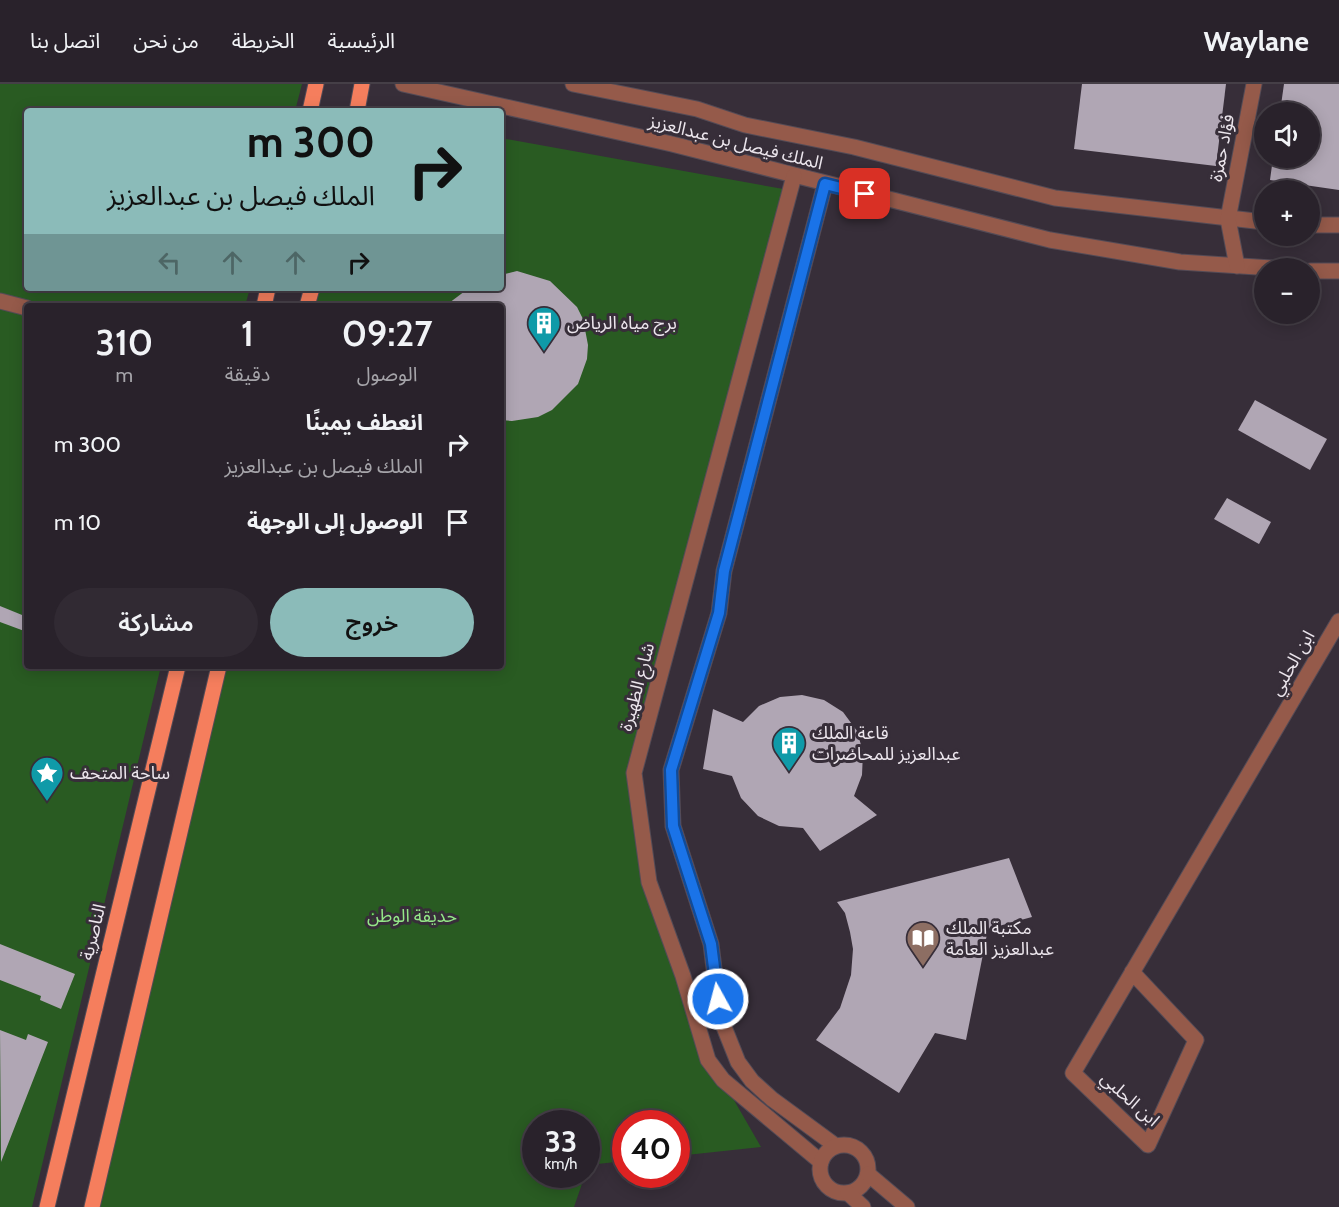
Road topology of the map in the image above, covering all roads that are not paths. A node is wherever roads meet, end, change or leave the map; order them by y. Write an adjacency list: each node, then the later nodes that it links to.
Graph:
1 (316, 84): 6 (main road)
2 (362, 84): 7 (main road)
3 (403, 84): 8 (street, الملك فيصل بن عبدالعزيز)
4 (573, 84): 10 (street, الملك فيصل بن عبدالعزيز)
5 (1254, 84): 10 (street, فؤاد حمزة)
6 (311, 108)
7 (358, 108)
8 (794, 176): 9 (street, الملك فيصل بن عبدالعزيز); 25 (street, شارع الظهيرة)
9 (825, 184): 14 (street, الملك فيصل بن عبدالعزيز); 24 (street)
10 (1228, 219): 11 (street, الملك فيصل بن عبدالعزيز); 14 (street)
11 (1254, 221)
12 (1320, 225): 13 (street)
13 (1339, 225)
14 (1237, 266): 15 (street, الملك فيصل بن عبدالعزيز)
15 (1254, 267)
16 (1320, 271): 17 (street)
17 (1339, 271)
18 (0, 301): 19 (street)
19 (24, 307)
20 (1339, 621): 23 (street, ابن الحلبي)
21 (177, 669): 28 (main road, الناصرية)
22 (218, 669): 29 (main road)
23 (1132, 972): 23 (street, ابن الحلبي)
24 (836, 1146): 25 (street); 26 (street)
25 (821, 1162): 27 (street)
26 (868, 1174): 27 (street); 31 (street)
27 (848, 1193): 30 (street)
28 (47, 1207)
29 (92, 1207)
30 (863, 1207)
31 (907, 1207)

